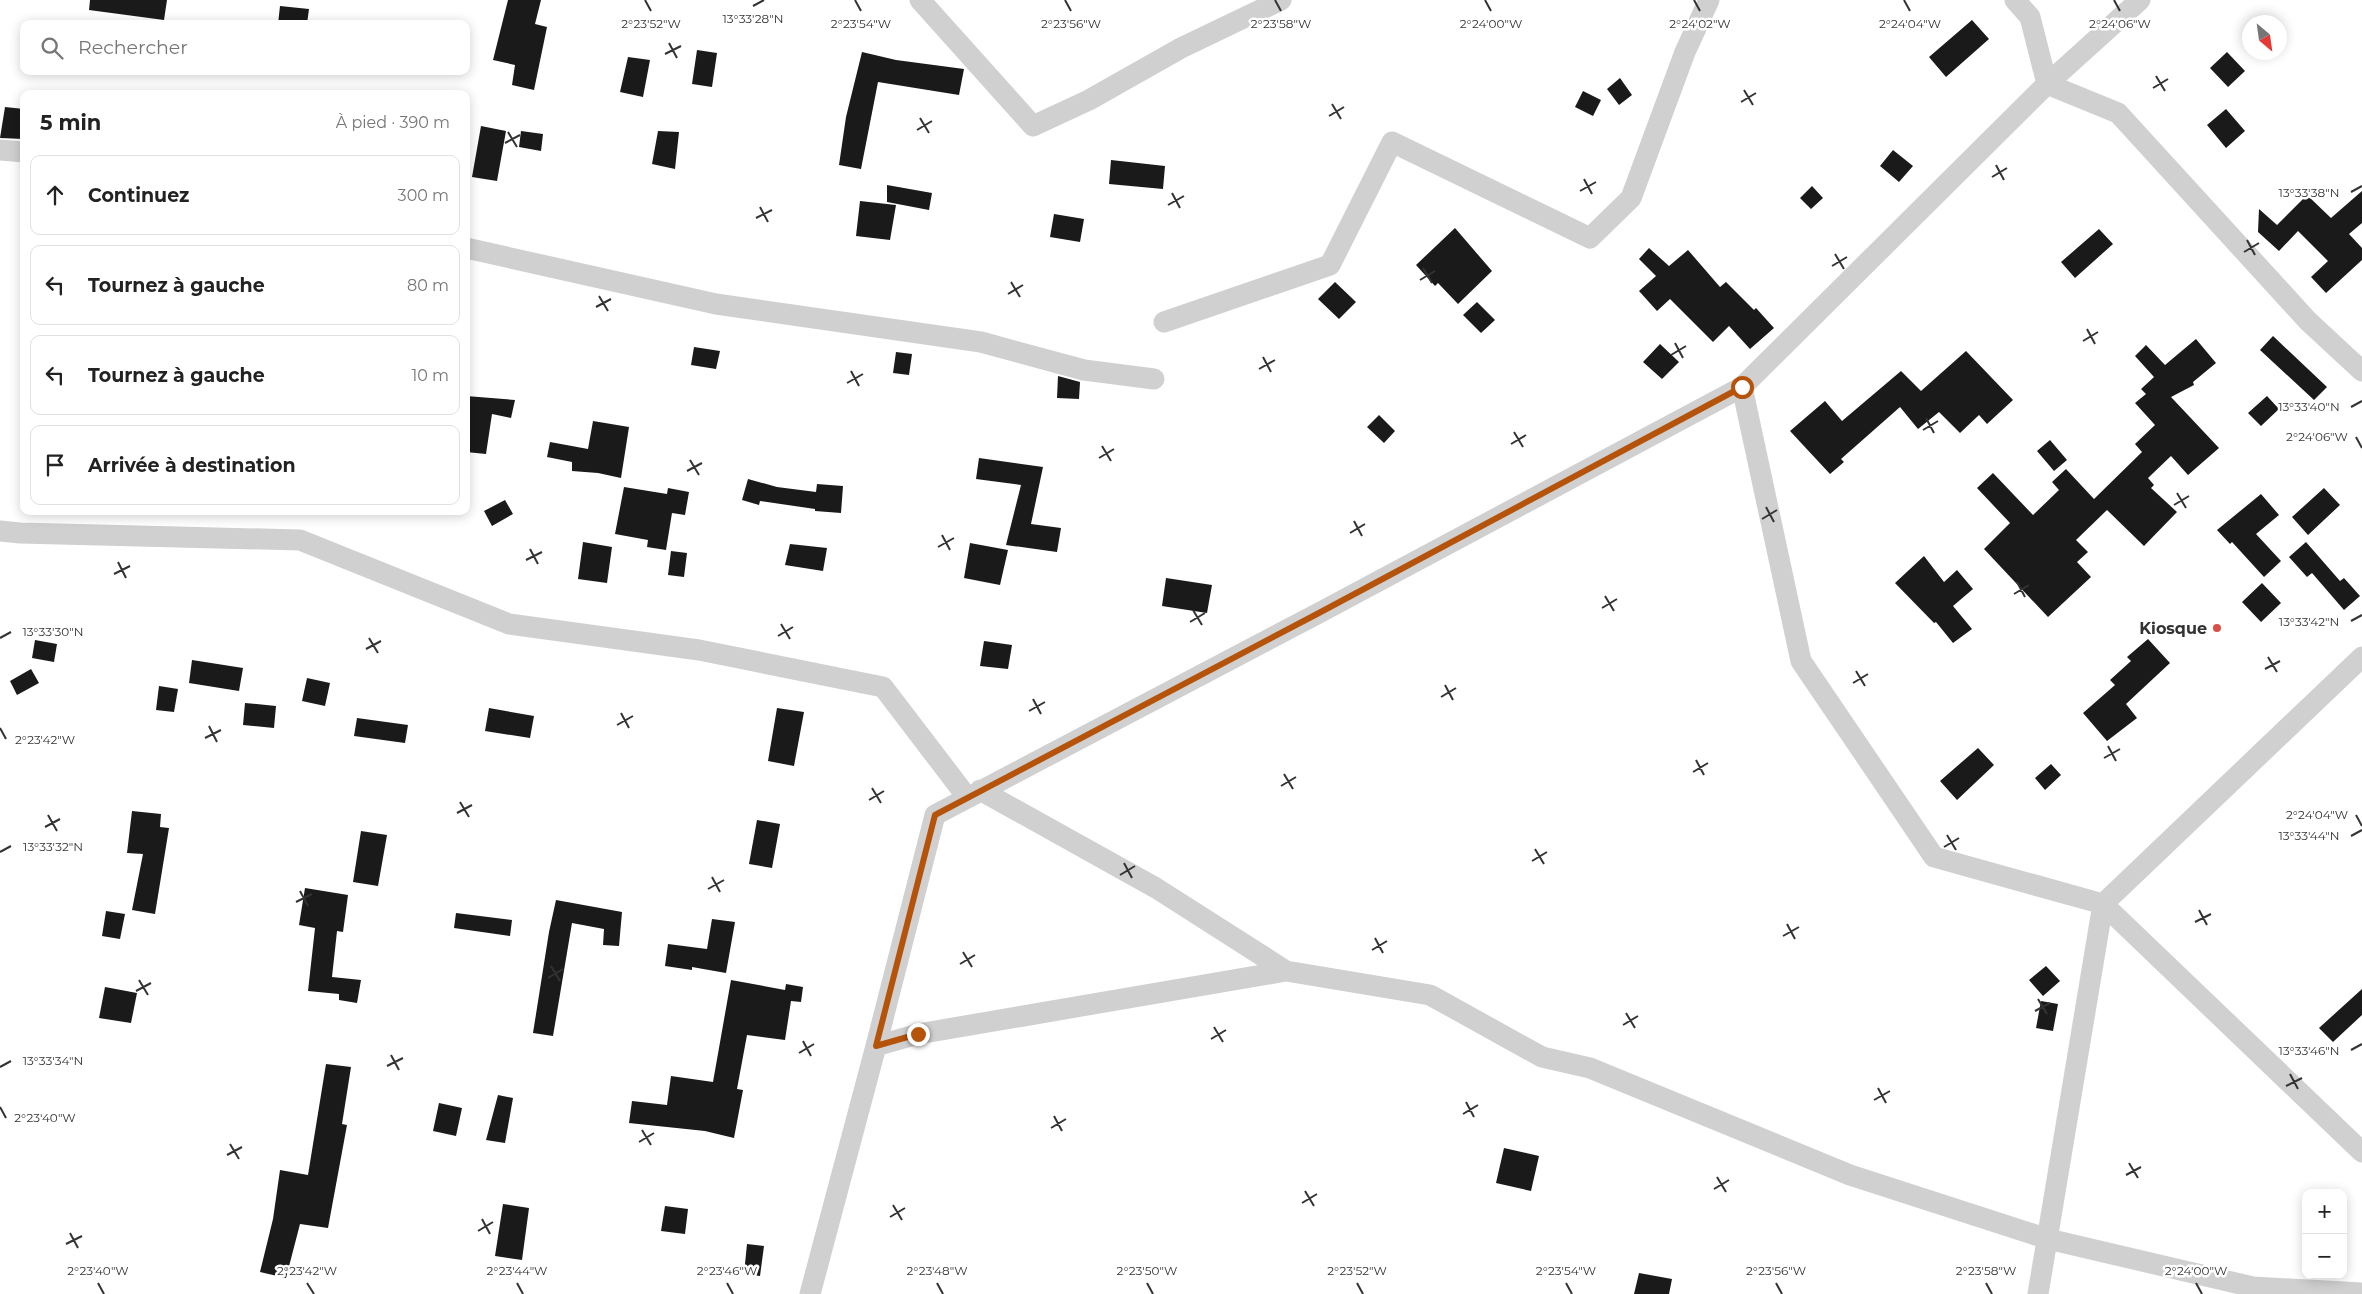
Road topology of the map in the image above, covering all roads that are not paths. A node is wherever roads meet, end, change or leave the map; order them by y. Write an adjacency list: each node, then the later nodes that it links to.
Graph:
1 (920, 0): 2 (street)
2 (1281, 0)
3 (1710, 0): 10 (street)
4 (2015, 0): 6 (street)
5 (2140, 0): 6 (street)
6 (2047, 84): 11 (street); 13 (street)
7 (0, 150): 8 (street)
8 (20, 152)
9 (470, 249): 12 (street)
10 (1164, 322)
11 (2361, 367)
12 (1154, 379)
13 (1742, 387): 16 (street); 17 (street)
14 (0, 530): 16 (street)
15 (2362, 657): 17 (street)
16 (974, 794): 18 (street); 19 (street)
17 (2102, 904): 20 (street); 21 (street)
18 (1286, 971): 19 (street); 21 (street)
19 (876, 1046): 23 (street)
20 (2362, 1152)
21 (2048, 1239): 22 (street); 24 (street)
22 (2362, 1293)
23 (810, 1294)
24 (2038, 1294)

